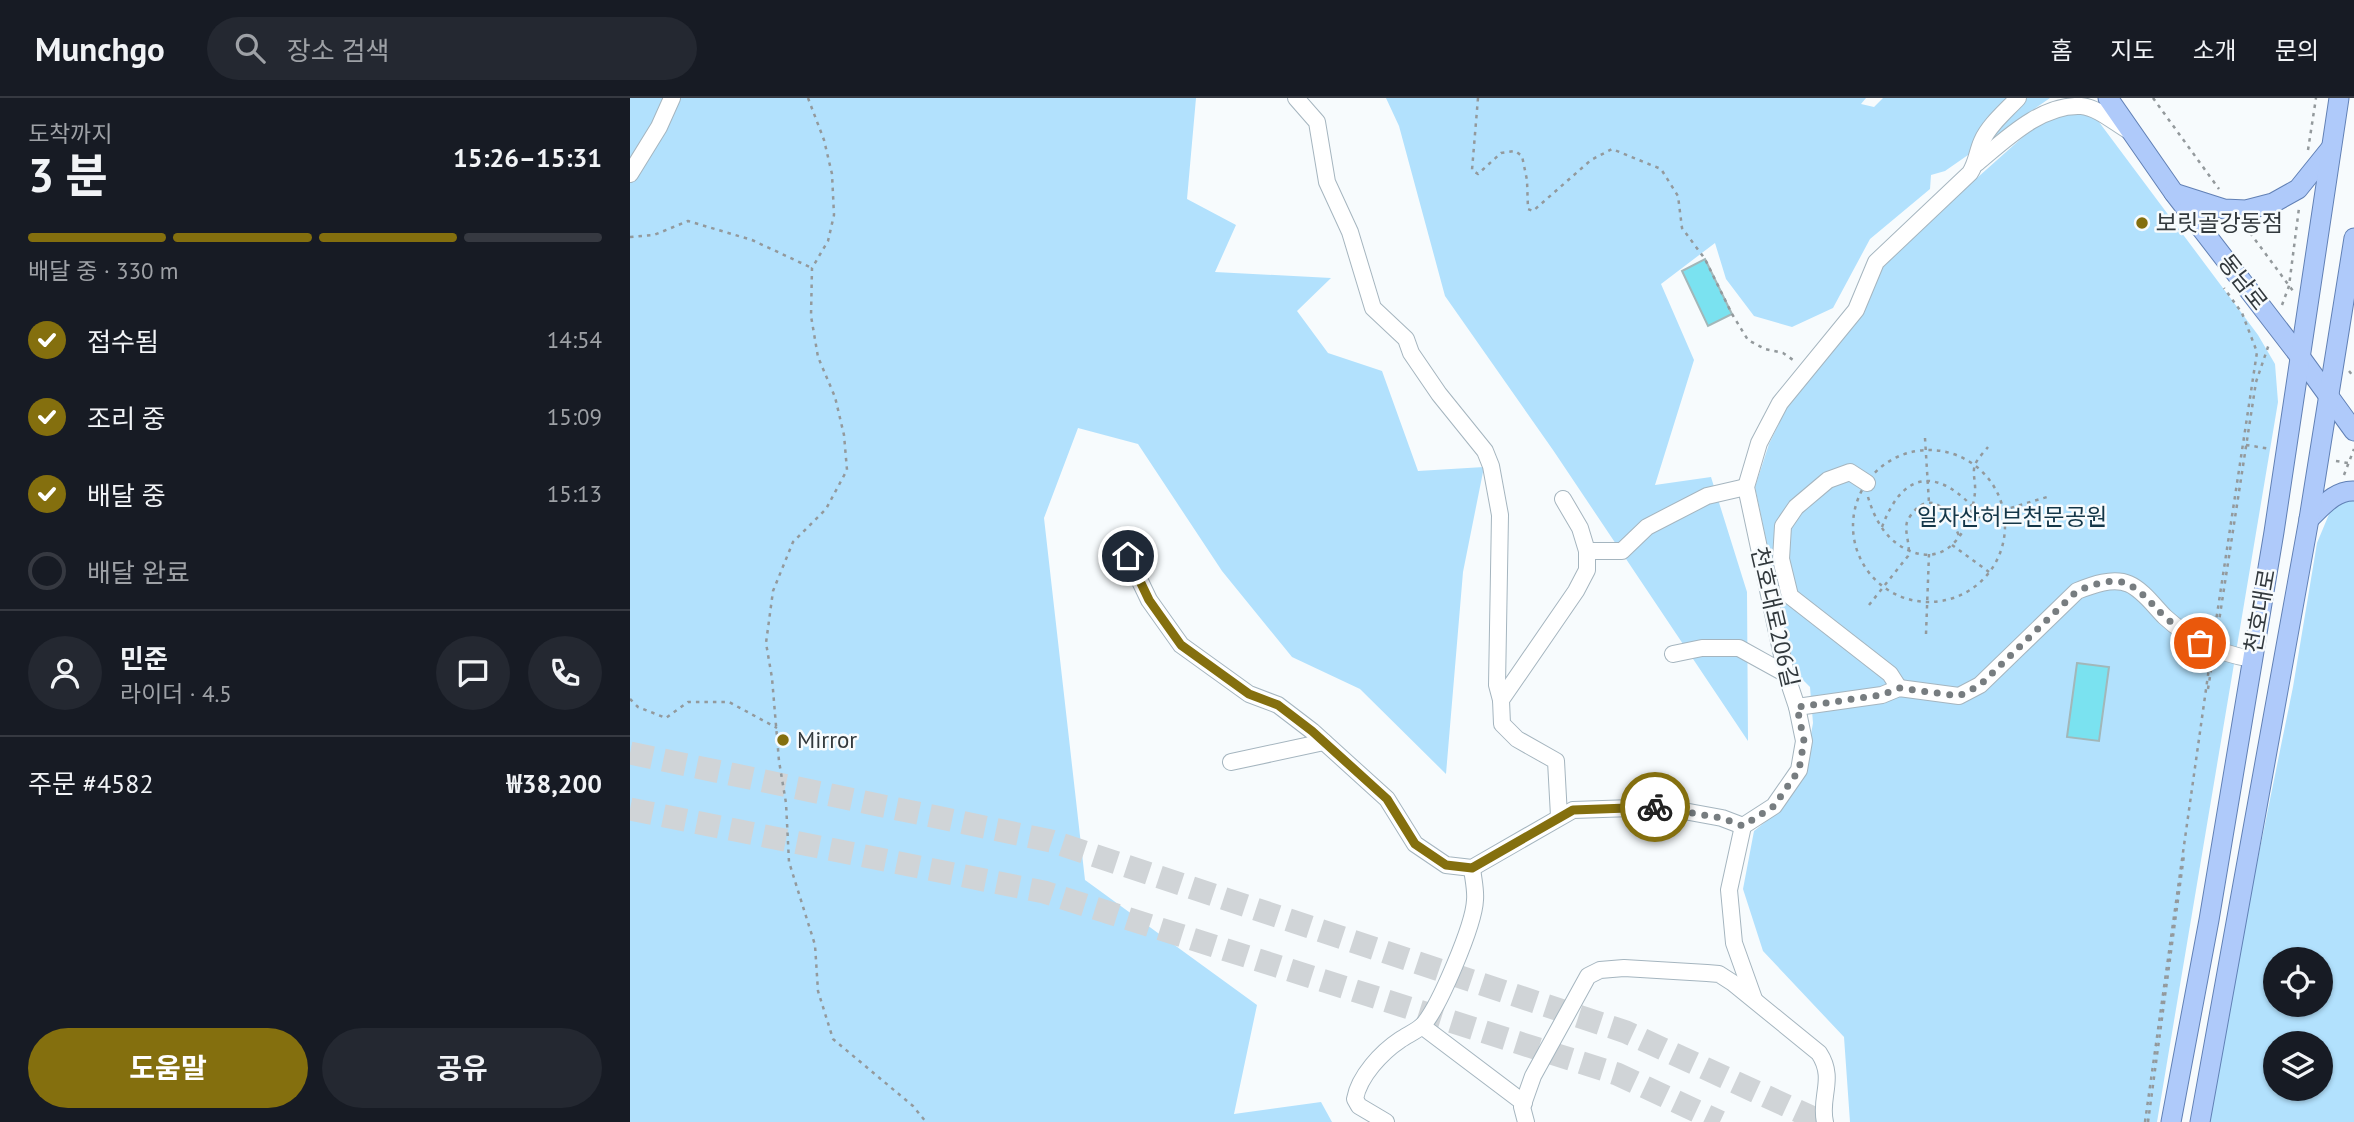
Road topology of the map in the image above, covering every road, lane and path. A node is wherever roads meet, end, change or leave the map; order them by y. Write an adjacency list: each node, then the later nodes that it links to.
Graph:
1 (672, 98): 12 (street)
2 (807, 98): 18 (path)
3 (1296, 98): 61 (street)
4 (1478, 98): 23 (path)
5 (2018, 98): 11 (street, 천호대로206길)
6 (2108, 98): 9 (main road, 동남로)
7 (2153, 98): 14 (path)
8 (2339, 98): 10 (main road, 천호대로)
9 (2133, 134): 11 (street); 13 (main road, 동남로)
10 (2332, 147): 14 (main road); 20 (main road, 천호대로)
11 (1977, 163): 23 (street, 천호대로206길)
12 (630, 174)
13 (2174, 193): 14 (main road); 22 (main road, 동남로)
14 (2233, 209): 20 (path)
15 (630, 237): 18 (path)
16 (2354, 238): 17 (main road, 천호대로)
17 (2353, 258): 21 (main road, 천호대로)
18 (812, 268): 63 (path)
19 (2219, 279): 55 (path)
20 (2308, 313): 22 (main road, 천호대로)
21 (2336, 351): 24 (path); 25 (main road, 천호대로)
22 (2301, 358): 25 (main road, 동남로); 57 (main road, 천호대로)
23 (1807, 370): 34 (street, 천호대로206길)
24 (2354, 377)
25 (2329, 395): 26 (main road, 동남로); 41 (main road, 천호대로)
26 (2354, 431)
27 (1925, 438): 30 (path)
28 (1988, 447): 31 (path)
29 (2354, 449): 35 (path)
30 (1925, 450): 31 (path); 32 (path); 33 (path)
31 (1974, 466): 39 (path); 40 (path)
32 (1927, 481): 38 (path); 39 (path); 43 (path)
33 (1867, 483): 43 (path); 51 (path); 59 (street)
34 (1746, 487): 47 (street); 58 (street, 천호대로206길)
35 (2350, 491): 41 (main road)
36 (2047, 497): 40 (path)
37 (1563, 499): 47 (street)
38 (1928, 503): 44 (path); 46 (path)
39 (1972, 506): 42 (path)
40 (2003, 510): 42 (path); 50 (path)
41 (2309, 519): 78 (main road, 천호대로)
42 (1969, 520): 44 (path)
43 (1881, 528): 46 (path)
44 (1960, 538): 45 (path)
45 (1952, 545): 48 (path); 50 (path)
46 (1910, 550): 48 (path); 51 (path)
47 (1587, 551): 61 (street)
48 (1929, 554): 52 (path)
49 (1128, 556): 64 (street)
50 (1989, 572): 52 (path)
51 (1883, 587): 52 (path); 53 (path)
52 (1928, 602): 54 (path)
53 (1869, 605)
54 (1926, 634)
55 (2213, 649): 57 (street, 천호대로206길); 59 (street, 천호대로206길); 76 (path)
56 (1673, 654): 58 (street)
57 (2251, 659): 77 (main road, 천호대로)
58 (1786, 674): 62 (street, 천호대로206길)
59 (1899, 688): 62 (street, 천호대로206길)
60 (630, 699): 63 (path)
61 (1501, 700): 66 (street)
62 (1797, 707): 67 (street)
63 (777, 728): 72 (path)
64 (1324, 742): 65 (street); 68 (street)
65 (1231, 762)
66 (1559, 816): 67 (street); 68 (street)
67 (1743, 826): 69 (street)
68 (1472, 868): 70 (street)
69 (1755, 1001): 71 (street); 75 (street)
70 (1422, 1026): 71 (street); 73 (street)
71 (1524, 1103): 74 (street)
72 (926, 1122)
73 (1386, 1122)
74 (1526, 1122)
75 (1825, 1122)
76 (2146, 1122)
77 (2171, 1122)
78 (2200, 1122)

